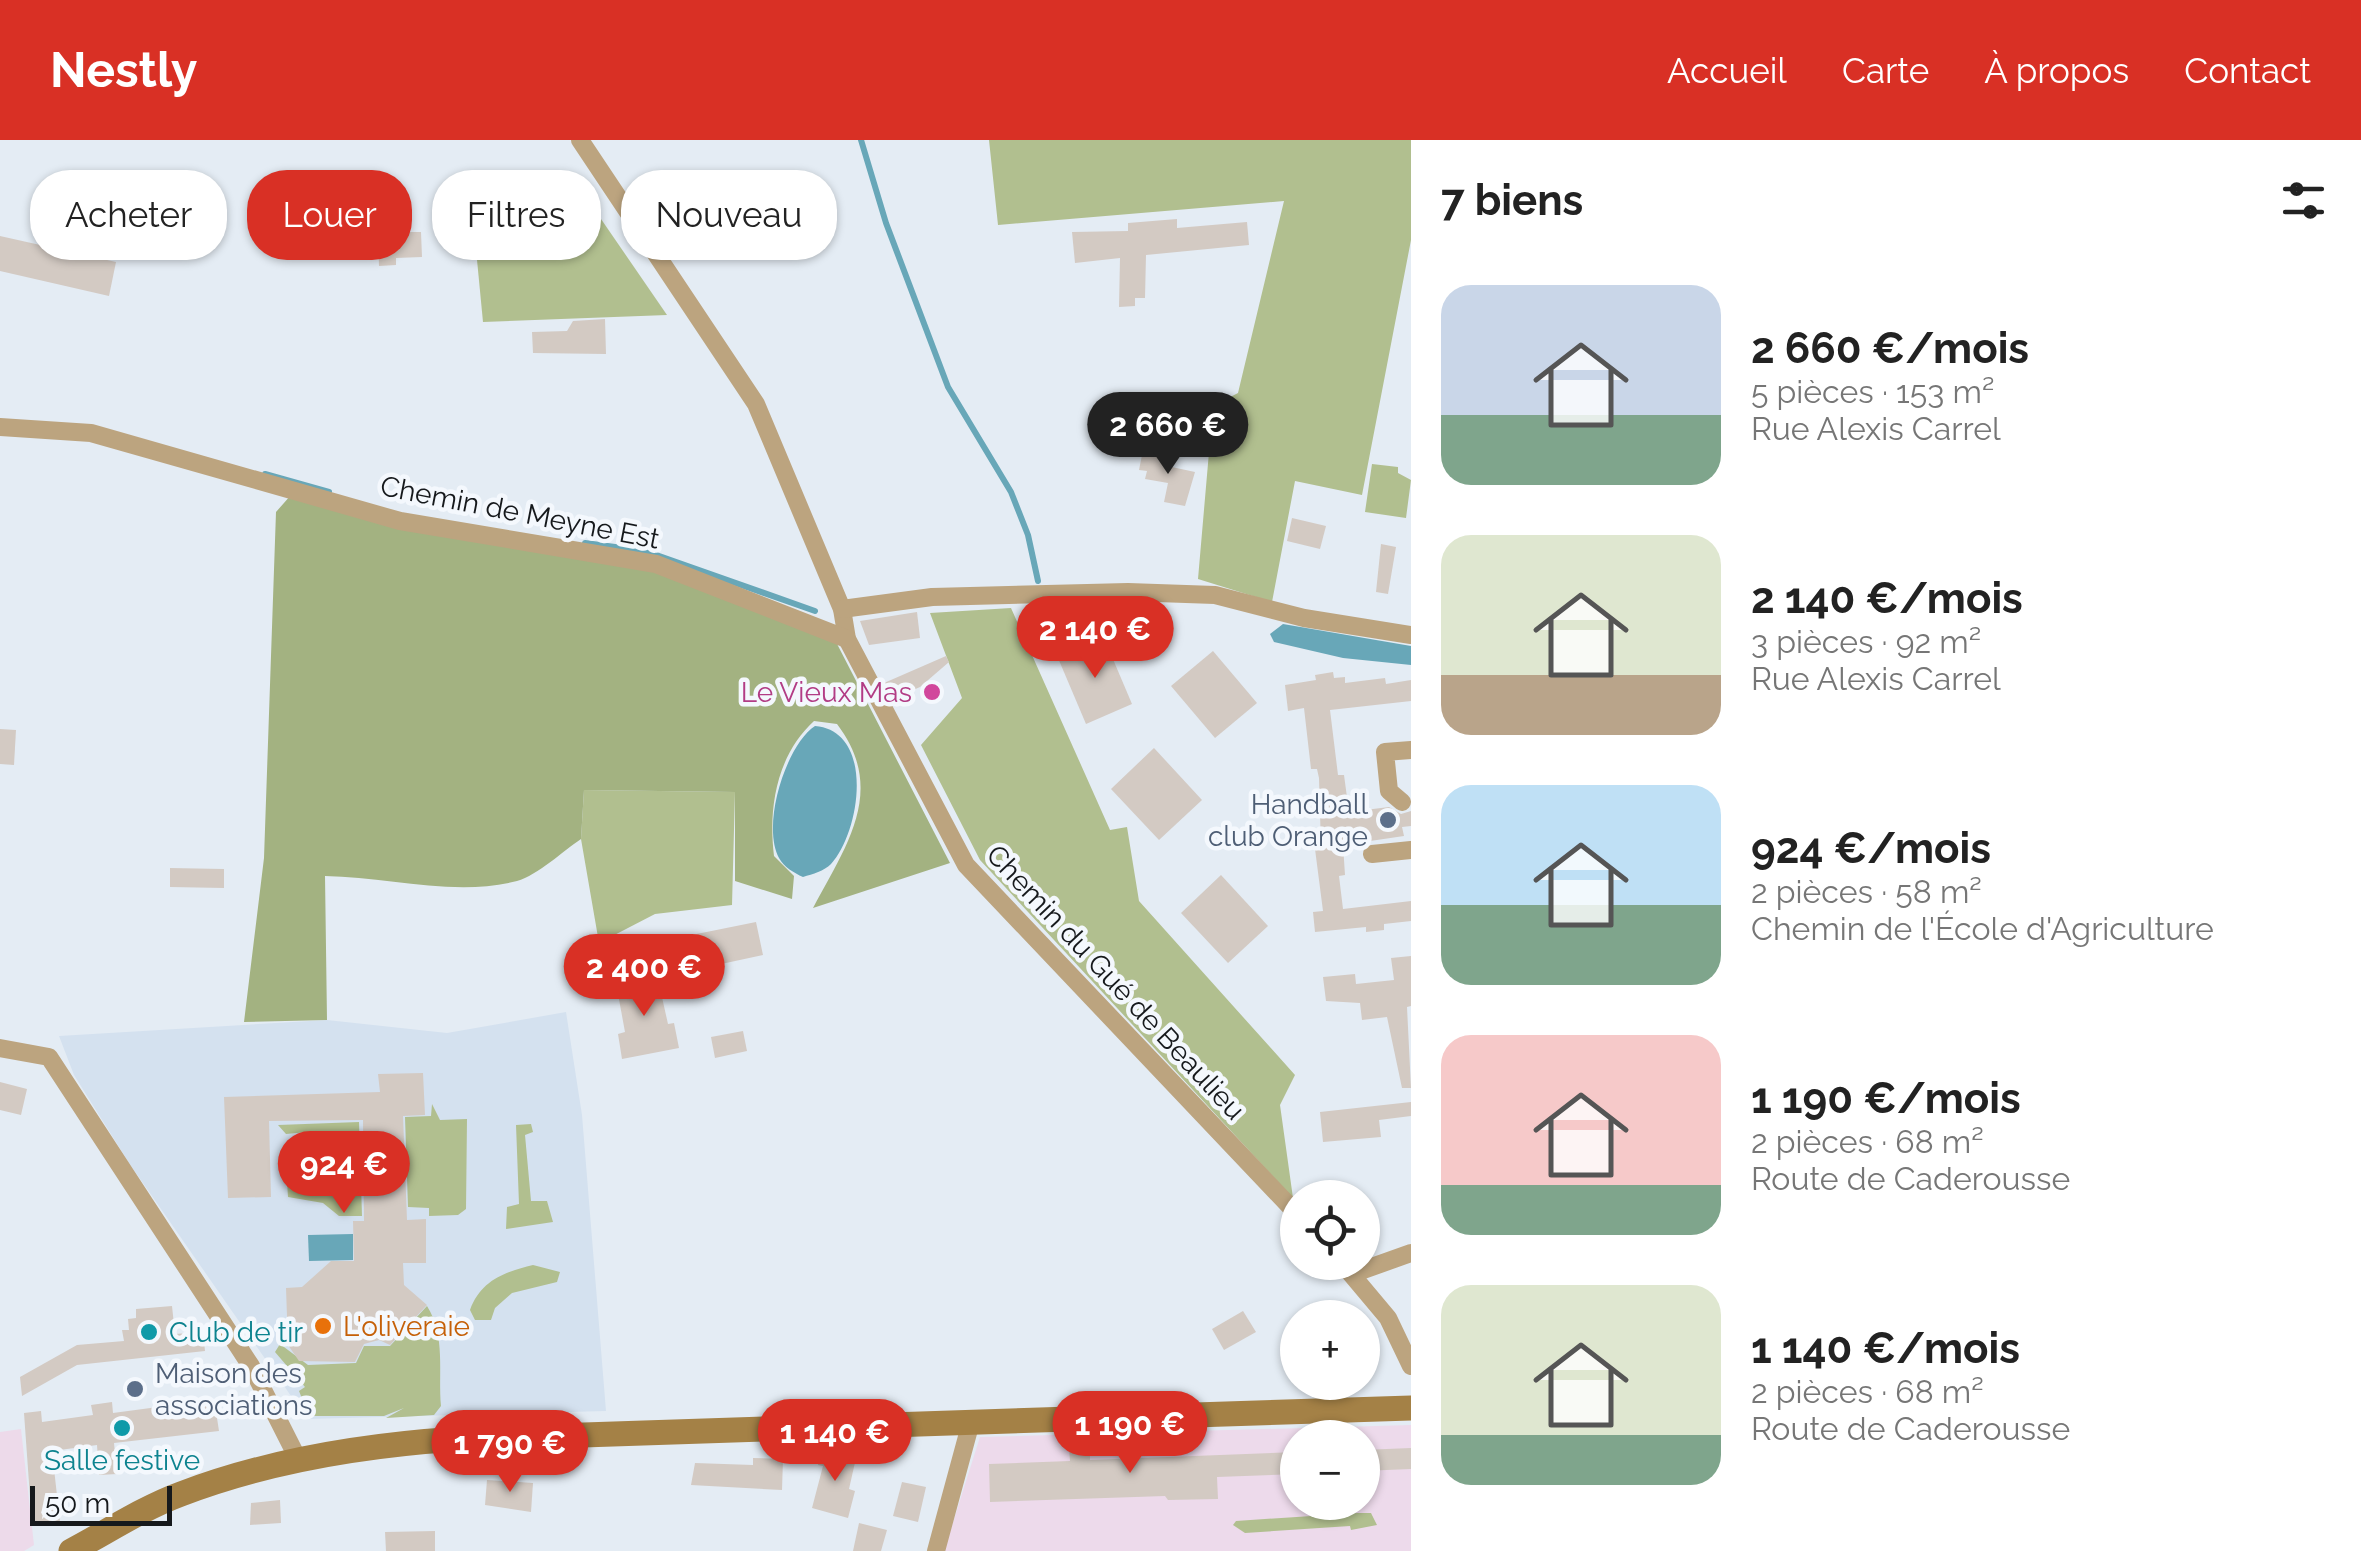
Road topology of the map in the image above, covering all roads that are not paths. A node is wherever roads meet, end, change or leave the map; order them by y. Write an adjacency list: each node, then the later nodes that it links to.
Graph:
1 (580, 140): 3 (street, Chemin du Gué de Beaulieu)
2 (0, 427): 5 (street, Chemin de Meyne Est)
3 (842, 608): 4 (street); 5 (street, Chemin du Gué de Beaulieu)
4 (1411, 636)
5 (847, 639): 11 (street, Chemin du Gué de Beaulieu)
6 (1411, 750): 7 (street)
7 (1402, 802)
8 (1411, 850): 9 (street)
9 (1372, 854)
10 (0, 1048): 18 (street)
11 (1280, 1196)
12 (1411, 1253): 13 (street)
13 (1380, 1260)
14 (1357, 1280): 15 (street)
15 (1411, 1366)
16 (1411, 1408): 17 (main road)
17 (971, 1422): 18 (main road); 20 (street)
18 (298, 1459): 19 (main road)
19 (71, 1551)
20 (936, 1551)

